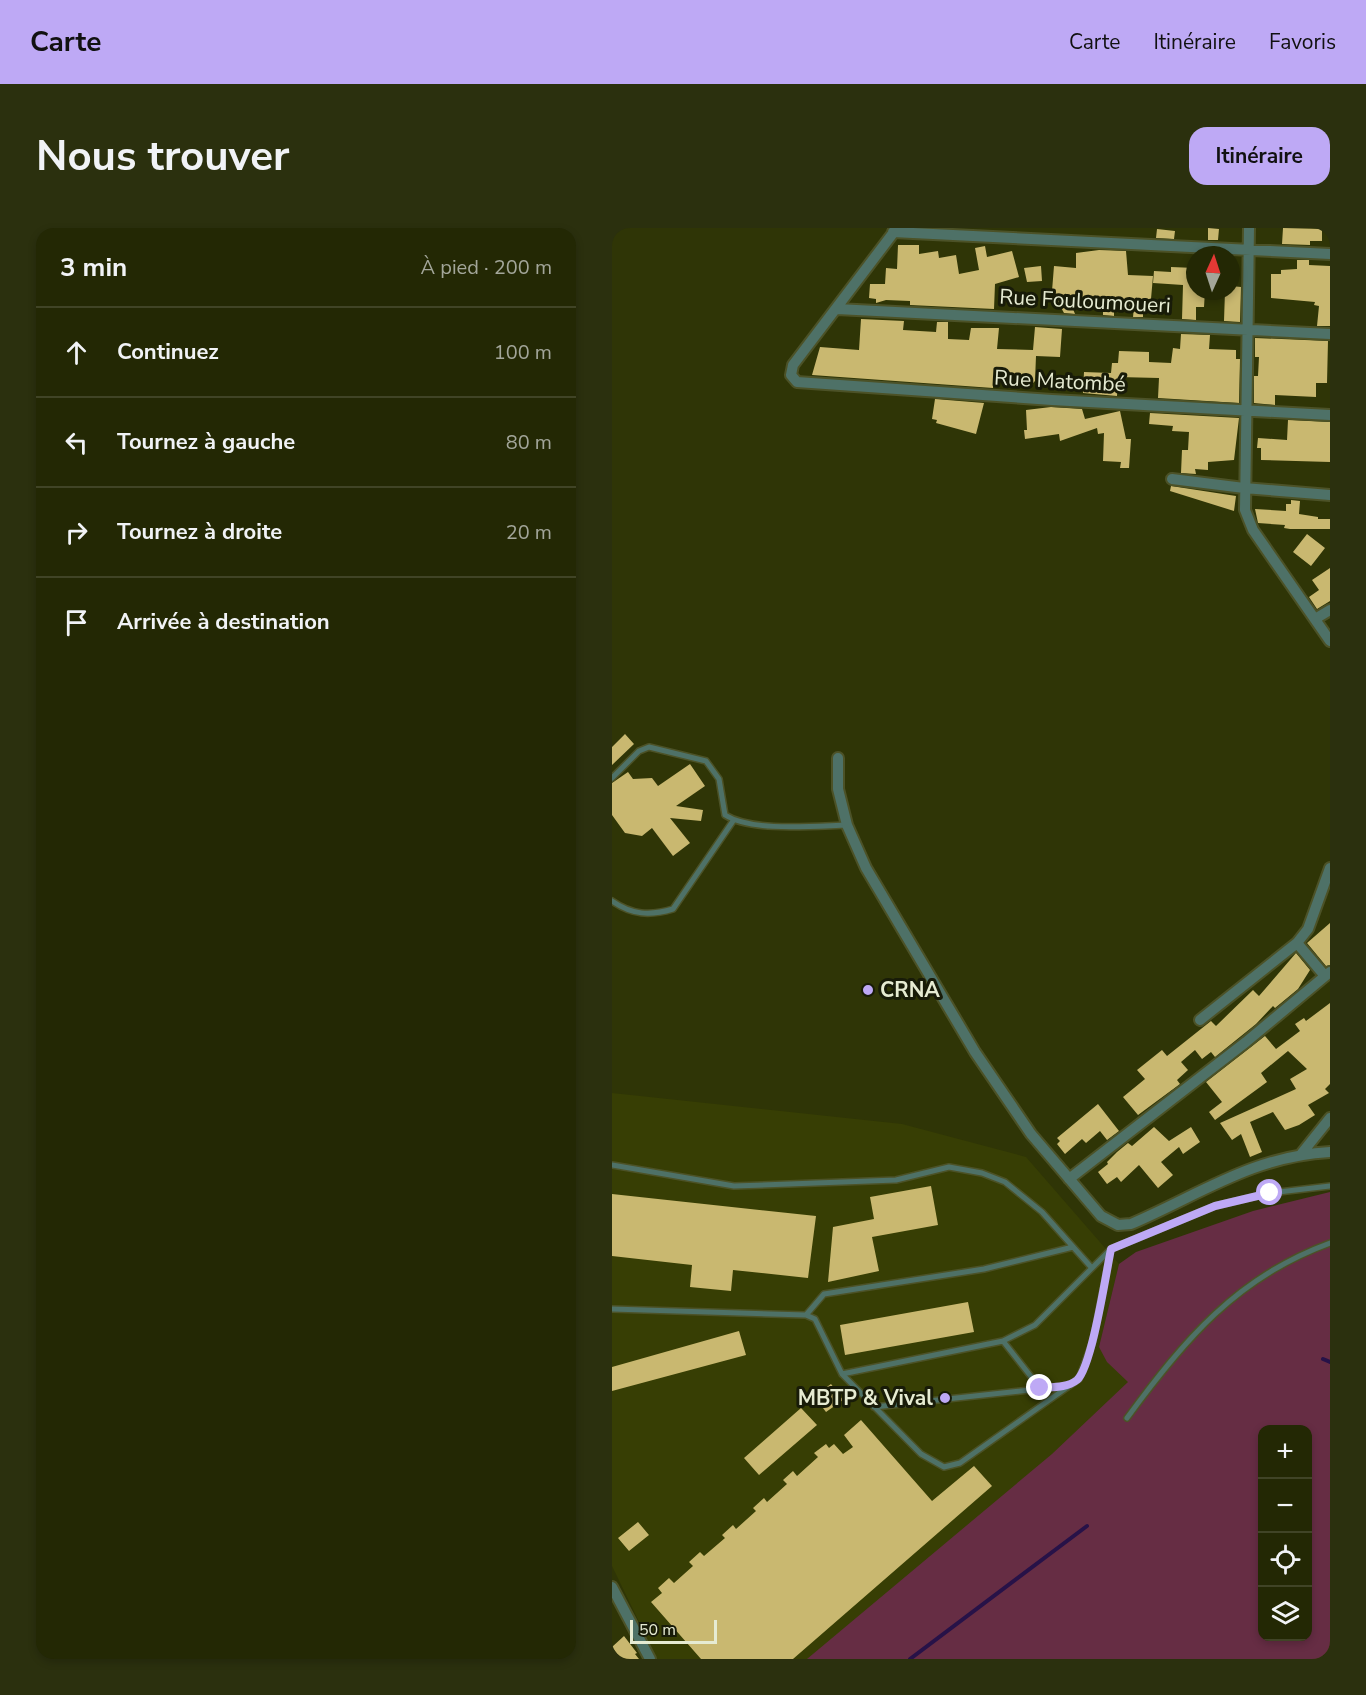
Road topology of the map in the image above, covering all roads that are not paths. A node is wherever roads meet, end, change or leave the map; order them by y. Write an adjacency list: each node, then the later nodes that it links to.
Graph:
1 (1249, 228): 3 (street)
2 (895, 230): 3 (street); 5 (street)
3 (1250, 248): 4 (street); 6 (street)
4 (1330, 254)
5 (837, 309): 6 (street, Rue Fouloumoueri); 8 (street, Rue Matombé)
6 (1248, 328): 7 (street, Rue Fouloumoueri); 8 (street)
7 (1330, 334)
8 (1246, 409): 9 (street, Rue Matombé); 11 (street)
9 (1330, 415)
10 (1172, 479): 11 (street)
11 (1244, 488): 12 (street); 14 (street)
12 (1330, 495)
13 (1330, 610): 14 (street)
14 (1315, 620): 15 (street)
15 (1330, 642)
16 (838, 758): 19 (street)
17 (612, 778): 18 (lane)
18 (734, 821): 19 (lane); 22 (lane)
19 (847, 825): 30 (street)
20 (1330, 868): 21 (street)
21 (1328, 878): 23 (street)
22 (612, 901)
23 (1297, 943): 24 (street); 25 (street)
24 (1328, 974): 30 (street)
25 (1200, 1020)
26 (1330, 1118): 28 (street)
27 (1330, 1152): 28 (street)
28 (1302, 1153): 30 (street)
29 (612, 1165): 33 (lane)
30 (1069, 1179)
31 (1330, 1186): 34 (lane)
32 (1330, 1243): 43 (lane)
33 (1073, 1247): 35 (lane); 37 (lane)
34 (1111, 1249): 35 (lane); 40 (lane)
35 (1091, 1267): 38 (lane)
36 (612, 1308): 37 (lane)
37 (806, 1316): 39 (lane)
38 (1003, 1341): 39 (lane); 41 (lane)
39 (842, 1374): 42 (lane)
40 (1068, 1386): 41 (lane); 42 (lane)
41 (1040, 1388): 42 (lane)
42 (874, 1407)
43 (1127, 1418)
44 (612, 1587): 45 (street)
45 (650, 1659)

